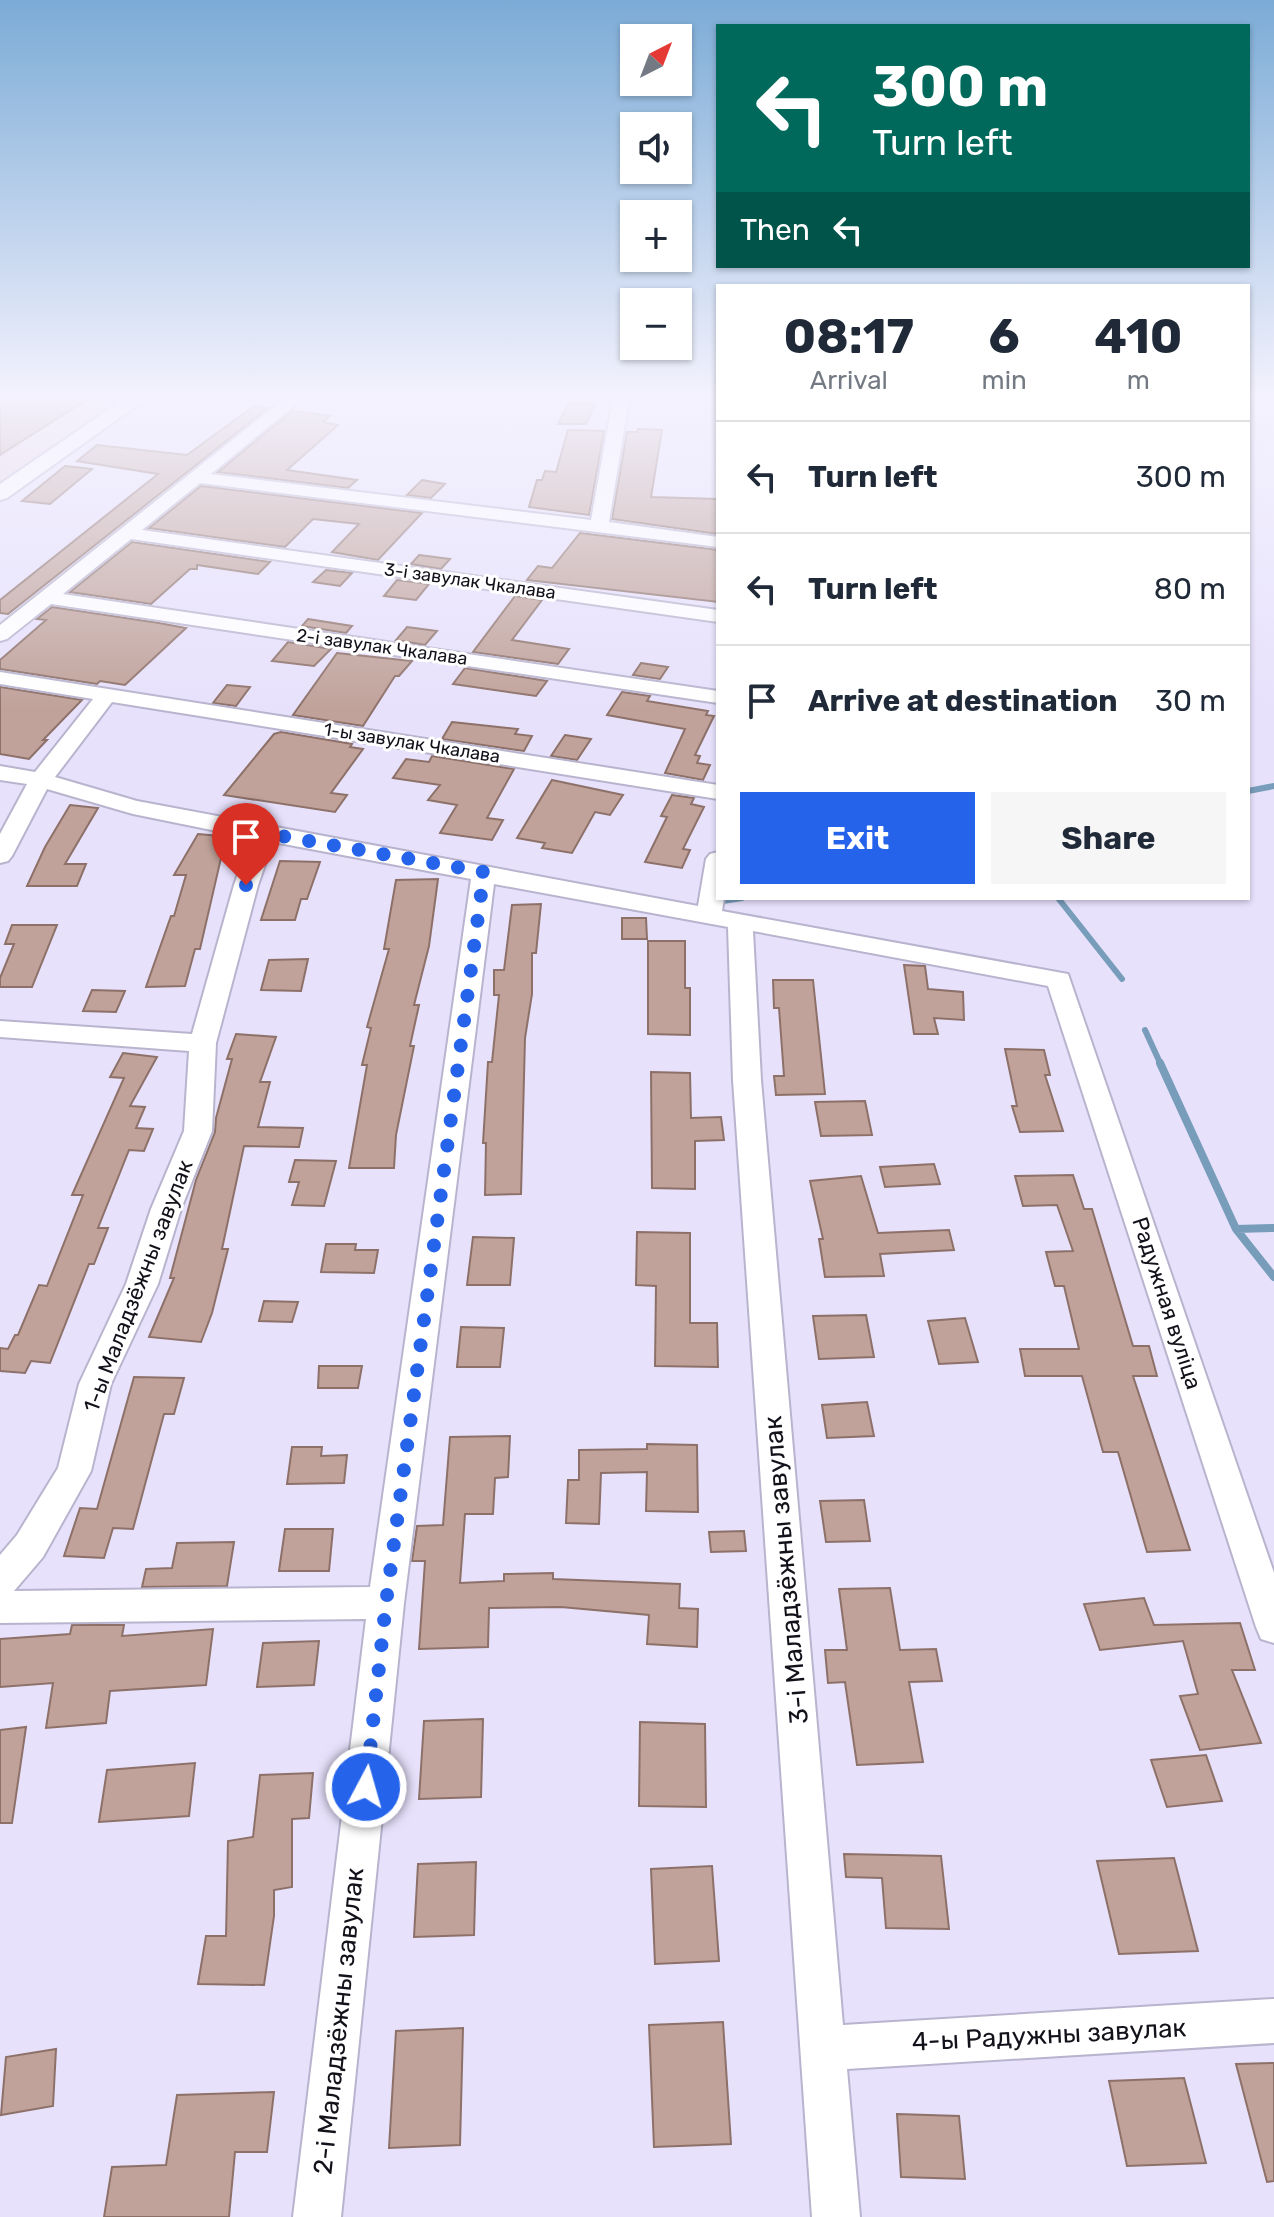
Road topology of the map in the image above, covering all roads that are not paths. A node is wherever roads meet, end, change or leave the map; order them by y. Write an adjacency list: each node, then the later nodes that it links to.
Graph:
1 (165, 502): 5 (street)
2 (405, 502): 4 (street)
3 (603, 502): 4 (street)
4 (599, 526): 6 (street)
5 (127, 533): 7 (street); 8 (street, 3-і завулак Чкалава)
6 (716, 542)
7 (45, 597): 9 (street); 12 (street, 2-і завулак Чкалава)
8 (716, 616)
9 (0, 635)
10 (0, 678): 11 (street, 1-ы завулак Чкалава)
11 (107, 695): 14 (street); 15 (street, 1-ы завулак Чкалава)
12 (716, 697)
13 (0, 773): 14 (street)
14 (41, 780): 16 (street); 17 (street)
15 (716, 792)
16 (264, 833): 18 (street); 22 (street, 1-ы Маладзёжны завулак)
17 (0, 856)
18 (484, 872): 20 (street); 24 (street, 2-і Маладзёжны завулак)
19 (722, 900): 20 (street, 3-і Маладзёжны завулак)
20 (724, 919): 26 (street, Радужная вуліца); 28 (street, 3-і Маладзёжны завулак)
21 (0, 1029): 22 (street)
22 (203, 1043): 23 (street, 1-ы Маладзёжны завулак)
23 (0, 1581)
24 (386, 1603): 25 (street); 29 (street, 2-і Маладзёжны завулак)
25 (0, 1607)
26 (1274, 1627)
27 (1274, 2021): 28 (street, 4-ы Радужны завулак)
28 (824, 2048): 30 (street, 3-і Маладзёжны завулак)
29 (317, 2217)
30 (836, 2217)

